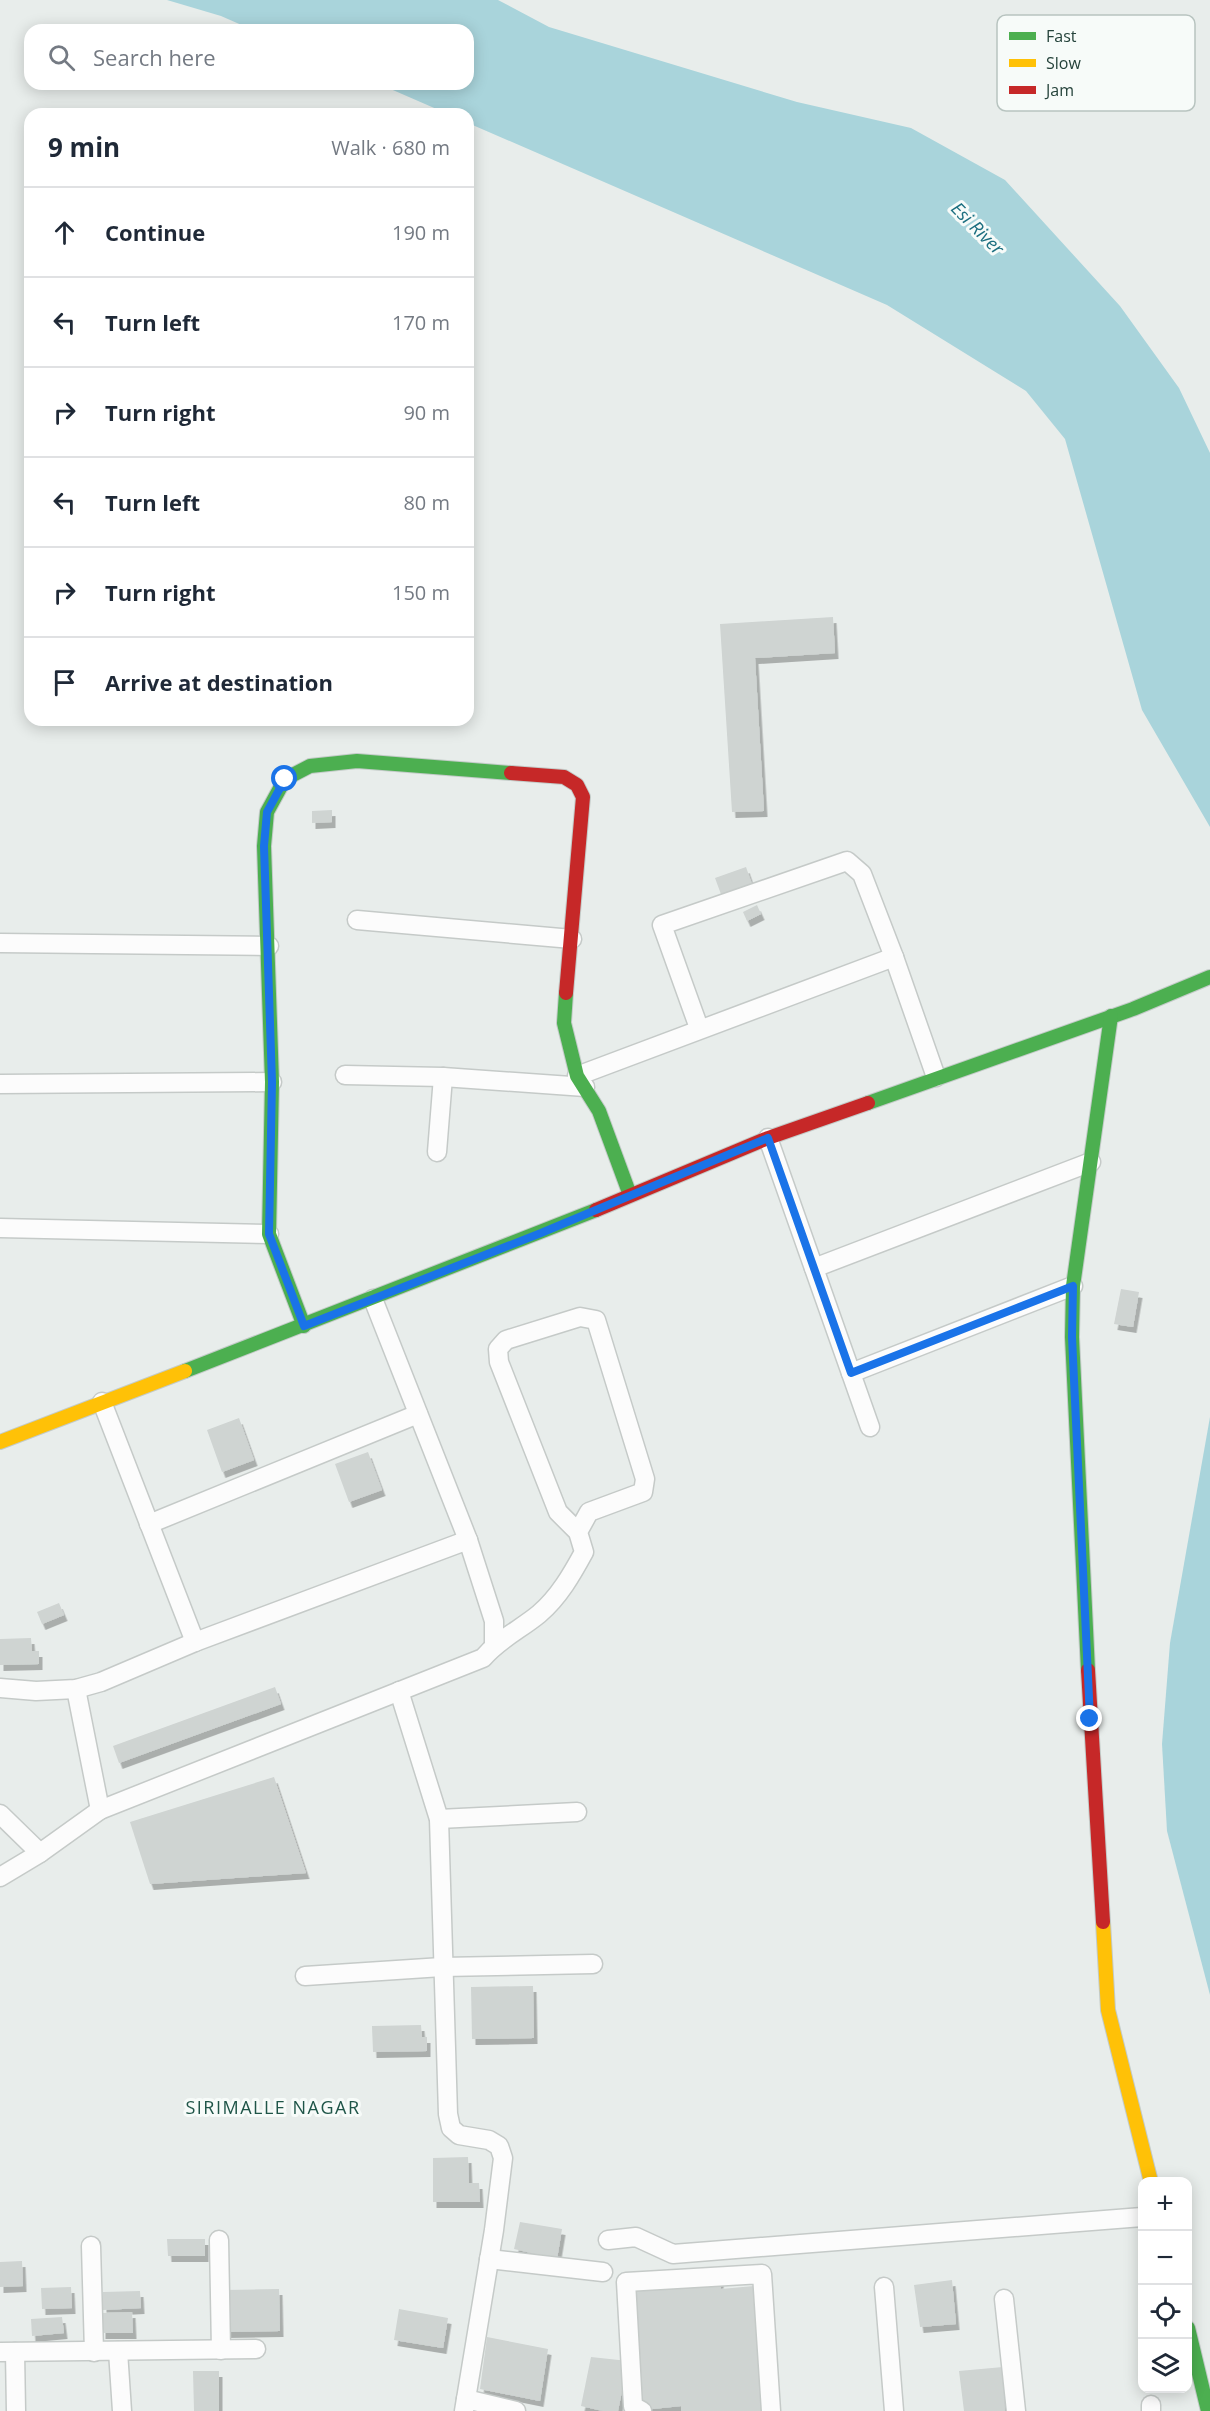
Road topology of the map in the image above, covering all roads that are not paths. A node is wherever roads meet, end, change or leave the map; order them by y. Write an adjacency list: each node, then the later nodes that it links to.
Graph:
1 (357, 920): 2 (street)
2 (572, 939): 4 (street); 13 (street)
3 (0, 943): 4 (street)
4 (268, 946): 12 (street)
5 (894, 957): 8 (street); 8 (street); 11 (street)
6 (1210, 977): 7 (street)
7 (1111, 1016): 11 (street); 17 (street)
8 (699, 1029): 13 (street)
9 (345, 1075): 10 (street)
10 (443, 1077): 13 (street); 16 (street)
11 (936, 1077): 15 (street)
12 (272, 1082): 14 (street); 20 (street)
13 (581, 1082): 18 (street)
14 (0, 1084)
15 (768, 1138): 18 (street); 21 (street)
16 (437, 1152)
17 (1091, 1162): 21 (street); 22 (street)
18 (630, 1195): 23 (street)
19 (0, 1228): 20 (street)
20 (269, 1234): 24 (street)
21 (814, 1268): 25 (street)
22 (1073, 1286): 25 (street); 47 (street)
23 (373, 1299): 24 (street); 27 (street)
24 (304, 1326): 26 (street)
25 (851, 1373): 28 (street)
26 (102, 1402): 29 (street); 30 (street)
27 (418, 1414): 30 (street); 32 (street)
28 (870, 1427)
29 (0, 1442)
30 (149, 1524): 33 (street)
31 (578, 1532): 31 (street); 34 (street)
32 (468, 1540): 33 (street); 34 (street)
33 (195, 1642): 36 (street)
34 (494, 1645): 37 (street)
35 (0, 1688): 36 (street)
36 (76, 1689): 38 (street)
37 (399, 1691): 38 (street); 41 (street)
38 (100, 1810): 42 (street)
39 (576, 1812): 41 (street)
40 (0, 1814): 42 (street)
41 (439, 1819): 45 (street)
42 (40, 1853): 43 (street)
43 (0, 1877)
44 (593, 1964): 45 (street)
45 (441, 1967): 46 (street); 52 (street)
46 (305, 1976)
47 (1150, 2177)
48 (1138, 2217): 50 (street)
49 (219, 2240): 58 (street)
50 (608, 2240)
51 (91, 2246): 61 (street)
52 (489, 2259): 53 (street); 62 (street)
53 (603, 2272)
54 (884, 2288): 68 (street)
55 (1004, 2300): 69 (street)
56 (1191, 2339): 70 (street)
57 (256, 2349): 58 (street)
58 (221, 2350): 59 (street)
59 (118, 2351): 61 (street); 64 (street)
60 (7, 2352): 61 (street); 63 (street)
61 (94, 2352)
62 (465, 2405): 65 (street)
63 (16, 2411)
64 (122, 2411)
65 (516, 2411)
66 (642, 2411): 67 (street)
67 (771, 2411)
68 (894, 2411)
69 (1016, 2411)
70 (1208, 2411)

